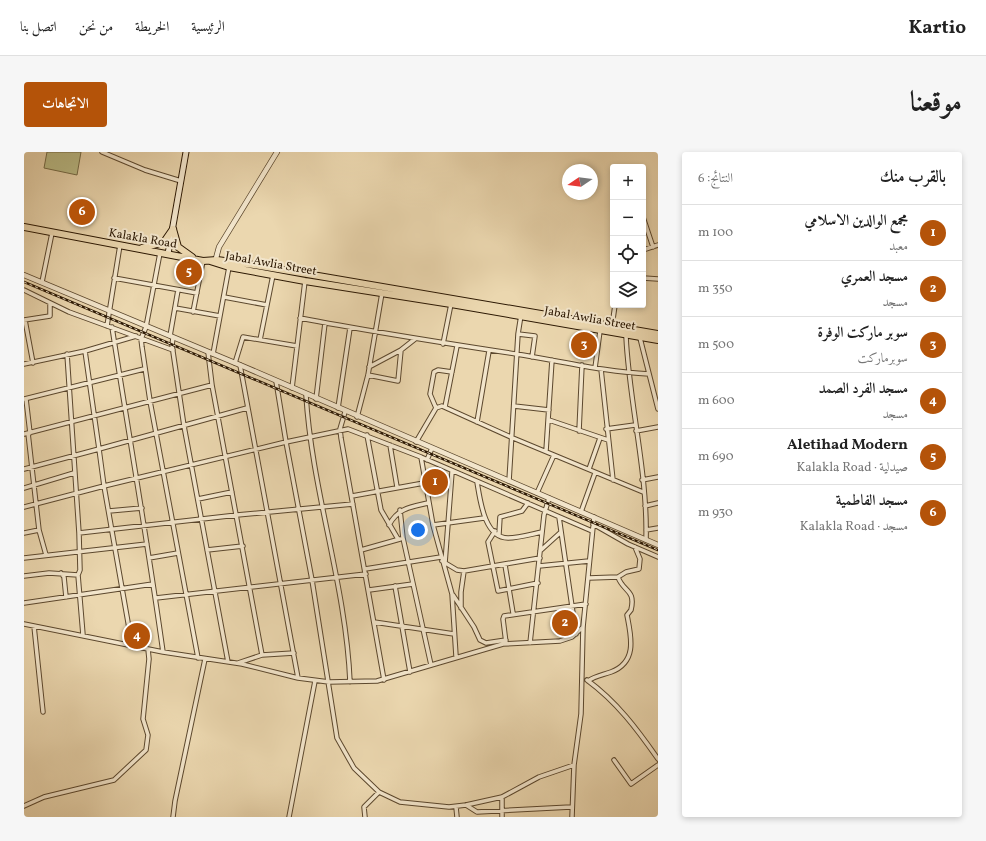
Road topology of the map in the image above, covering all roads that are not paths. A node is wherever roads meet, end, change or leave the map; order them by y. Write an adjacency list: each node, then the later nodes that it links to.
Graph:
1 (102, 152): 4 (street)
2 (186, 152): 4 (main road)
3 (277, 152): 18 (street)
4 (181, 181): 7 (main road)
5 (646, 226): 11 (street)
6 (24, 227): 8 (main road, Kalakla Road)
7 (173, 229): 12 (main road); 15 (main road); 16 (main road)
8 (52, 233): 9 (main road, Kalakla Road); 26 (street)
9 (120, 245): 12 (main road, Kalakla Road); 22 (street)
10 (658, 245): 11 (street)
11 (653, 247): 13 (street)
12 (139, 249): 14 (main road, Kalakla Road)
13 (646, 249)
14 (160, 253): 15 (main road, Kalakla Road); 27 (street)
15 (168, 254): 16 (main road, Kalakla Road)
16 (195, 259): 17 (main road, Kalakla Road)
17 (203, 261): 18 (main road, Kalakla Road); 30 (street)
18 (213, 262): 19 (main road, Jabal Awlia Street); 38 (main road, Jabal Awlia Street)
19 (229, 267): 21 (main road, Jabal Awlia Street); 32 (street)
20 (24, 275): 26 (street)
21 (273, 275): 25 (main road, Jabal Awlia Street); 35 (street)
22 (114, 278): 27 (street); 39 (street)
23 (646, 278): 24 (street)
24 (658, 279)
25 (305, 281): 31 (main road, Jabal Awlia Street); 43 (street)
26 (42, 282): 39 (street)
27 (153, 285): 29 (street); 49 (street)
28 (24, 290): 33 (street)
29 (178, 290): 30 (street); 36 (street)
30 (197, 293): 40 (street)
31 (382, 293): 34 (main road, Jabal Awlia Street); 52 (street)
32 (224, 297): 35 (street); 41 (street)
33 (50, 303): 44 (street); 46 (street)
34 (451, 304): 42 (main road, Jabal Awlia Street); 64 (street)
35 (267, 305): 61 (street)
36 (175, 308): 40 (street); 57 (street)
37 (615, 308): 47 (street)
38 (522, 310): 42 (street); 47 (main road, Jabal Awlia Street)
39 (109, 311): 46 (street); 49 (street)
40 (193, 312): 41 (street)
41 (220, 316): 71 (street)
42 (520, 317): 51 (main road, Jabal Awlia Street); 53 (street)
43 (300, 318): 45 (street); 65 (street)
44 (24, 320): 76 (street)
45 (325, 323): 50 (street); 98 (street)
46 (107, 326): 48 (street)
47 (612, 326): 54 (main road, Jabal Awlia Street)
48 (112, 327): 55 (street); 63 (street)
49 (146, 327): 57 (street); 59 (street)
50 (350, 328): 52 (street); 104 (street)
51 (600, 331): 56 (main road, Jabal Awlia Street); 82 (street)
52 (375, 332): 60 (street); 81 (street)
53 (518, 334): 73 (street); 74 (street)
54 (658, 334)
55 (136, 336): 59 (street); 63 (street)
56 (626, 336): 58 (main road, Jabal Awlia Street); 86 (street)
57 (171, 337): 67 (street); 71 (street)
58 (640, 338): 62 (main road, Jabal Awlia Street); 87 (street)
59 (141, 339): 67 (street); 83 (street)
60 (415, 339): 64 (street); 68 (street)
61 (260, 340): 65 (street); 77 (street)
62 (658, 340)
63 (114, 343): 69 (street); 89 (street)
64 (443, 344): 66 (street)
65 (297, 346): 94 (street)
66 (457, 346): 70 (street); 85 (street)
67 (173, 350): 95 (street)
68 (401, 350): 81 (street); 88 (street)
69 (86, 351): 72 (street); 91 (street)
70 (489, 351): 73 (street); 114 (street)
71 (210, 353): 77 (street); 92 (street)
72 (67, 354): 76 (street); 93 (street)
73 (517, 354): 74 (street); 100 (street)
74 (532, 357): 75 (street)
75 (552, 360): 80 (street); 107 (street)
76 (33, 362): 78 (street)
77 (235, 363): 79 (street)
78 (24, 364)
79 (240, 365): 90 (street); 103 (street)
80 (582, 365): 82 (street); 120 (street)
81 (369, 366): 88 (street)
82 (595, 368): 84 (street)
83 (144, 369): 89 (street); 99 (street)
84 (601, 369): 86 (street); 119 (street)
85 (452, 372): 102 (street); 105 (street)
86 (628, 373): 87 (street); 115 (street)
87 (649, 374): 106 (street)
88 (368, 375): 111 (street)
89 (119, 376): 91 (street); 101 (street)
90 (276, 381): 94 (street); 130 (street)
91 (90, 383): 93 (street); 109 (street)
92 (212, 385): 95 (street); 110 (street)
93 (68, 388): 97 (street); 113 (street)
94 (292, 388): 96 (street)
95 (179, 393): 99 (street); 116 (street)
96 (306, 395): 98 (street); 125 (street)
97 (25, 399): 122 (street)
98 (316, 399): 104 (street)
99 (150, 401): 101 (street); 123 (street)
100 (514, 406): 107 (street); 126 (street)
101 (125, 407): 109 (street); 129 (street)
102 (445, 407): 105 (street); 114 (street)
103 (247, 408): 110 (street); 135 (street)
104 (338, 408): 108 (street)
105 (436, 408): 131 (street)
106 (658, 409)
107 (549, 410): 112 (street)
108 (345, 412): 111 (street); 118 (street)
109 (94, 416): 113 (street); 133 (street)
110 (218, 416): 116 (street); 139 (street)
111 (357, 417): 131 (street)
112 (549, 420): 120 (street); 136 (street)
113 (71, 422): 122 (street); 137 (street)
114 (477, 422): 126 (street)
115 (635, 425): 119 (street); 121 (street)
116 (184, 426): 123 (street); 142 (street)
117 (658, 427): 121 (street)
118 (340, 429): 124 (street); 125 (street); 166 (street)
119 (606, 429): 128 (street)
120 (579, 431): 127 (street)
121 (636, 431): 153 (street)
122 (27, 433): 143 (street)
123 (157, 433): 129 (street); 146 (street)
124 (368, 435): 132 (street); 161 (street)
125 (311, 436): 130 (street); 176 (street)
126 (513, 438): 136 (street); 154 (street)
127 (600, 438): 128 (street); 145 (street)
128 (608, 440): 152 (street)
129 (131, 441): 133 (street); 151 (street)
130 (286, 442): 135 (street); 178 (street)
131 (416, 442): 134 (street)
132 (390, 445): 140 (street); 159 (street)
133 (99, 448): 137 (street); 158 (street)
134 (432, 448): 141 (street); 154 (street)
135 (256, 450): 139 (street); 182 (street)
136 (546, 451): 138 (street)
137 (73, 455): 143 (street); 148 (street)
138 (554, 455): 145 (street); 165 (street)
139 (225, 456): 142 (street); 162 (street)
140 (421, 457): 141 (street); 156 (street)
141 (428, 460): 147 (street)
142 (192, 464): 146 (street); 168 (street)
143 (33, 467): 144 (street); 157 (street)
144 (24, 469)
145 (589, 469): 149 (street)
146 (164, 471): 151 (street); 189 (street)
147 (452, 472): 155 (street); 190 (street)
148 (74, 473): 157 (street); 164 (street)
149 (595, 473): 152 (street); 183 (street)
150 (658, 477): 153 (street)
151 (138, 478): 158 (street); 177 (street)
152 (613, 480): 163 (street)
153 (642, 480): 163 (street)
154 (510, 481): 165 (street)
155 (477, 482): 171 (street); 187 (street)
156 (424, 483): 159 (street); 170 (street)
157 (34, 486): 160 (street); 169 (street)
158 (104, 486): 164 (street); 181 (street)
159 (397, 487): 161 (street)
160 (24, 488)
161 (377, 491): 166 (street); 192 (street)
162 (232, 492): 168 (street); 184 (street)
163 (643, 492): 174 (street)
164 (76, 493): 169 (street); 204 (street)
165 (538, 493): 167 (street)
166 (352, 496): 173 (street)
167 (549, 498): 180 (street); 183 (street)
168 (198, 499): 188 (street)
169 (36, 503): 175 (street); 197 (street)
170 (428, 503): 179 (street); 193 (street)
171 (528, 503): 180 (street); 203 (street)
172 (658, 503): 174 (street)
173 (354, 504): 176 (street); 214 (street)
174 (644, 506): 198 (street)
175 (24, 507)
176 (323, 507): 178 (street); 237 (street)
177 (142, 508): 181 (street); 194 (street)
178 (299, 510): 182 (street); 240 (street)
179 (400, 510): 192 (street); 205 (street)
180 (545, 510): 185 (street); 200 (street)
181 (109, 511): 196 (street)
182 (267, 512): 184 (street); 241 (street)
183 (581, 512): 186 (street)
184 (237, 515): 188 (street); 210 (street)
185 (559, 517): 199 (street); 201 (street)
186 (594, 517): 191 (street); 207 (street)
187 (484, 518): 190 (street); 203 (street)
188 (201, 520): 189 (street); 213 (street)
189 (173, 523): 194 (street); 217 (street)
190 (448, 523): 193 (street); 226 (street)
191 (593, 524): 199 (street); 212 (street)
192 (389, 525): 206 (street)
193 (433, 525): 219 (street)
194 (145, 526): 196 (street); 208 (street)
195 (658, 528): 198 (street)
196 (112, 529): 204 (street); 211 (street)
197 (39, 530): 202 (street); 218 (street)
198 (646, 530): 207 (street)
199 (592, 531): 225 (street)
200 (542, 532): 203 (street); 215 (street)
201 (561, 532): 215 (street); 227 (street)
202 (24, 533)
203 (497, 533): 229 (street)
204 (79, 534): 216 (street)
205 (403, 538): 206 (street); 224 (street)
206 (398, 539): 214 (street)
207 (646, 540): 209 (street)
208 (147, 544): 211 (street); 222 (street)
209 (658, 545)
210 (243, 546): 213 (street); 246 (street)
211 (114, 547): 216 (street); 247 (street)
212 (635, 547): 220 (street); 238 (street)
213 (207, 550): 250 (street)
214 (361, 550): 231 (street)
215 (540, 551): 223 (street)
216 (79, 552): 218 (street); 235 (street)
217 (178, 553): 222 (street); 253 (street)
218 (46, 555): 221 (street)
219 (441, 556): 224 (street); 226 (street)
220 (658, 557)
221 (24, 558)
222 (149, 558): 242 (street)
223 (540, 558): 228 (street); 230 (street)
224 (409, 561): 231 (street); 243 (street)
225 (589, 561): 227 (street); 239 (street)
226 (444, 562): 232 (street); 251 (street)
227 (564, 563): 230 (street); 258 (street)
228 (505, 565): 229 (street); 249 (street)
229 (493, 566): 232 (street); 249 (street)
230 (539, 566): 244 (street)
231 (365, 569): 234 (street)
232 (464, 571): 259 (street)
233 (61, 574): 235 (street); 236 (street); 254 (street)
234 (366, 574): 237 (street); 248 (street)
235 (78, 575): 252 (street)
236 (24, 576)
237 (336, 577): 240 (street); 291 (street)
238 (618, 577): 239 (street); 289 (street)
239 (589, 578): 257 (street)
240 (312, 580): 241 (street); 290 (street)
241 (282, 583): 246 (street); 276 (street)
242 (153, 584): 247 (street); 255 (street)
243 (413, 584): 245 (street); 267 (street)
244 (538, 584): 249 (street); 260 (street)
245 (395, 586): 248 (street); 265 (street)
246 (250, 587): 250 (street); 277 (street)
247 (121, 589): 252 (street); 273 (street)
248 (369, 590): 262 (street)
249 (509, 590): 261 (street)
250 (214, 591): 253 (street); 281 (street)
251 (452, 594): 259 (street); 268 (street)
252 (81, 595): 254 (street); 270 (street)
253 (186, 595): 255 (street); 279 (street)
254 (66, 597): 256 (street)
255 (156, 598): 275 (street)
256 (24, 603)
257 (586, 604): 258 (street); 266 (street)
258 (572, 606): 260 (street); 269 (street)
259 (461, 608): 271 (street)
260 (534, 611): 261 (street); 272 (street)
261 (513, 613): 271 (street)
262 (374, 622): 265 (street); 287 (street)
263 (24, 624): 264 (street)
264 (34, 626): 270 (street); 292 (street)
265 (402, 626): 267 (street); 284 (street)
266 (583, 627): 269 (street); 285 (street)
267 (422, 628): 268 (street); 283 (street)
268 (454, 634): 278 (street)
269 (576, 634): 272 (street)
270 (83, 635): 273 (street)
271 (506, 642): 272 (street); 278 (street)
272 (530, 643)
273 (132, 645): 274 (street)
274 (148, 649): 275 (street); 299 (street)
275 (163, 652): 279 (street)
276 (294, 653): 277 (street); 286 (street)
277 (262, 655): 282 (street)
278 (456, 656): 283 (street)
279 (198, 658): 280 (street)
280 (205, 659): 281 (street); 304 (street)
281 (228, 662): 282 (street)
282 (236, 664): 286 (street)
283 (431, 665): 284 (street)
284 (410, 672): 287 (street)
285 (582, 677): 289 (street); 295 (street)
286 (298, 678): 288 (street)
287 (384, 680): 291 (street)
288 (315, 681): 290 (street); 305 (street)
289 (588, 681): 293 (street)
290 (329, 682): 291 (street); 297 (street)
291 (350, 682)
292 (43, 712)
293 (658, 759)
294 (614, 760): 296 (street)
295 (574, 765): 298 (street); 302 (street)
296 (658, 765)
297 (379, 792): 301 (street); 306 (street)
298 (502, 797): 300 (street); 303 (street)
299 (24, 806)
300 (466, 806): 301 (street); 303 (street)
301 (456, 807): 307 (street)
302 (572, 807): 303 (street); 309 (street)
303 (502, 811): 308 (street)
304 (173, 817)
305 (288, 817)
306 (365, 817)
307 (458, 817)
308 (502, 817)
309 (572, 817)

